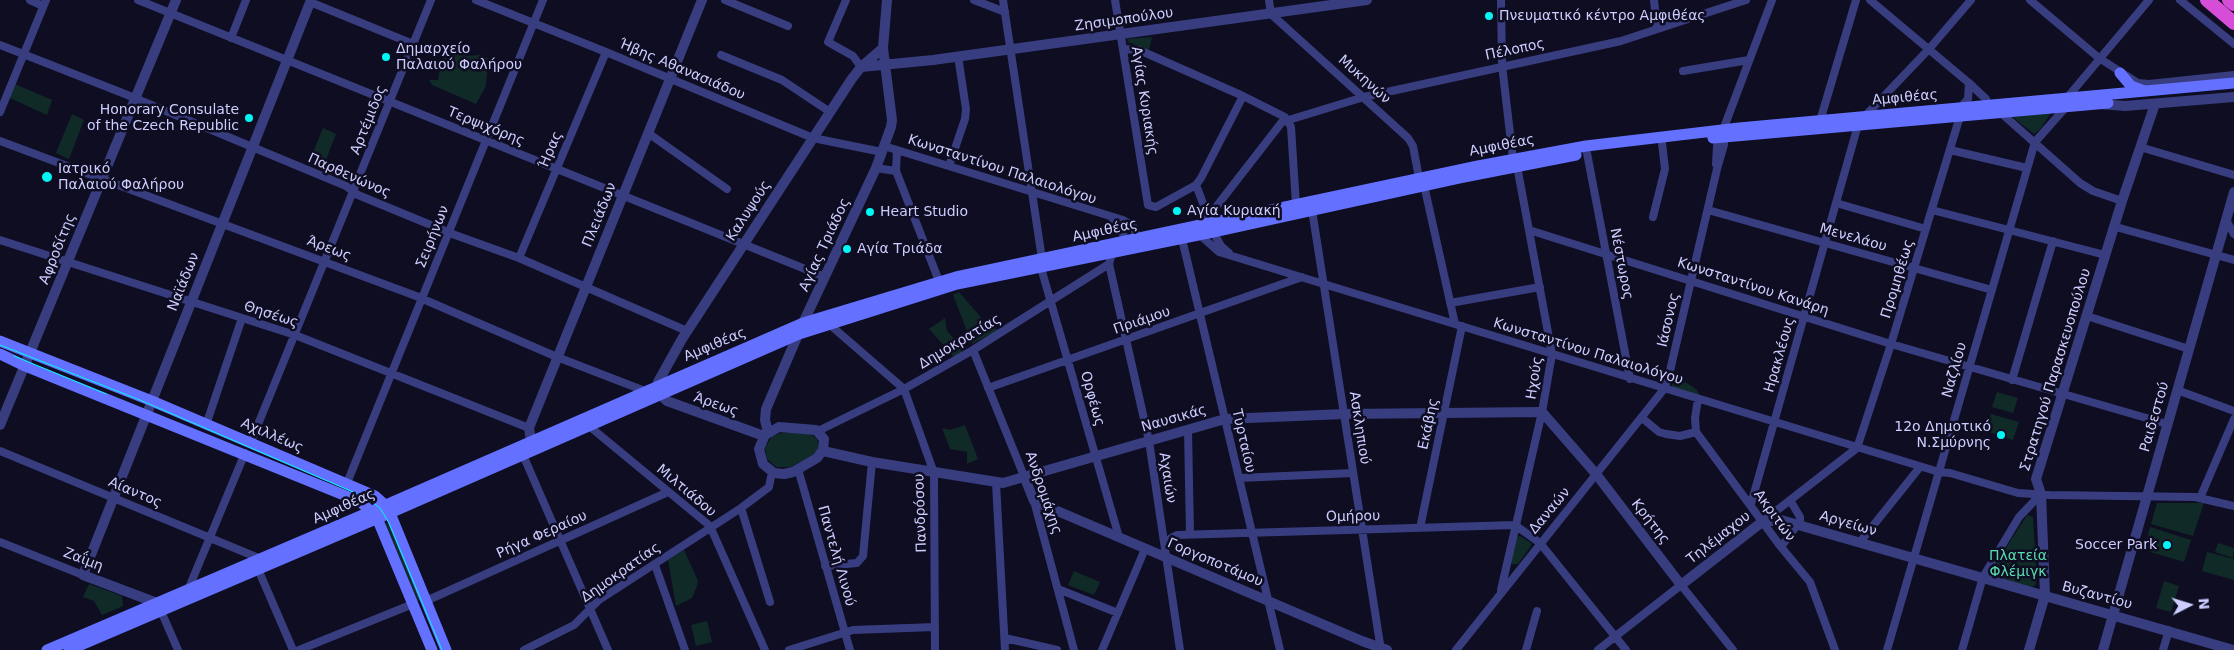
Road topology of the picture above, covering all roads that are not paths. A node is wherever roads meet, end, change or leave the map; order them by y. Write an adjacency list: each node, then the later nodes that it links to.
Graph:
1 (30, 0): 31 (street)
2 (138, 0): 35 (street, Τερψιχόρης)
3 (176, 0): 35 (street, Αφροδίτης)
4 (246, 0): 42 (street)
5 (431, 0): 43 (street, Αρτέμιδος)
6 (476, 0): 38 (street, Ήβης Αθανασιάδου)
7 (543, 0): 38 (street, Σειρήνων)
8 (702, 0): 64 (street, Πλειάδων)
9 (725, 0): 39 (street)
10 (846, 0): 60 (street)
11 (886, 0): 46 (street, Αγίας Τριάδος)
12 (974, 0): 34 (street)
13 (1003, 0): 34 (street, Ορφέως)
14 (1115, 0): 41 (street, Αγίας Κυριακής)
15 (1269, 0): 36 (street)
16 (1367, 0): 36 (street, Ζησιμοπούλου)
17 (1501, 0): 59 (street, Ηχούς)
18 (1654, 0): 40 (street)
19 (1746, 0): 40 (street, Πέλοπος)
20 (1764, 0): 33 (street)
21 (1772, 0): 33 (street, Ιάσονος)
22 (1856, 0): 83 (street)
23 (1870, 0): 49 (street)
24 (1971, 0): 49 (street)
25 (2030, 0): 54 (street)
26 (2148, 0): 54 (street, Ναζλίου)
27 (2180, 0): 44 (street)
28 (2207, 0): 37 (highway)
29 (2229, 0): 32 (highway)
30 (311, 1): 43 (street); 55 (street, Ναϊάδων)
31 (45, 3): 51 (street)
32 (2234, 4)
33 (1768, 10): 56 (street, Ιάσονος)
34 (1005, 12): 47 (street, Ορφέως)
35 (170, 13): 42 (street, Τερψιχόρης); 72 (street, Αφροδίτης)
36 (1271, 14): 41 (street, Ζησιμοπούλου); 70 (street, Μυκηνών)
37 (2234, 23)
38 (533, 24): 50 (street, Ήβης Αθανασιάδου); 88 (street, Σειρήνων)
39 (788, 26)
40 (1657, 29): 59 (street, Πέλοπος)
41 (1121, 35): 47 (street, Ζησιμοπούλου); 48 (street, Αγίας Κυριακής)
42 (231, 38): 55 (street, Τερψιχόρης)
43 (414, 44): 73 (street, Αρτέμιδος)
44 (2234, 44)
45 (0, 45): 51 (street, Παρθενώνος)
46 (883, 48): 57 (street); 58 (street, Αγίας Τριάδος); 60 (street, Καλυψούς)
47 (1010, 49): 53 (street, Ζησιμοπούλου); 110 (street, Ορφέως)
48 (1123, 49): 69 (street); 107 (street, Αγίας Κυριακής)
49 (1929, 49): 65 (street); 84 (street)
50 (606, 52): 64 (street, Ήβης Αθανασιάδου); 102 (street, Ήρας)
51 (24, 54): 72 (street, Παρθενώνος); 78 (street)
52 (721, 55): 79 (street)
53 (958, 56): 57 (street, Ζησιμοπούλου); 99 (street)
54 (2099, 58): 62 (street); 74 (street, Ναζλίου)
55 (287, 60): 73 (street, Τερψιχόρης); 92 (street, Ναϊάδων)
56 (1750, 60): 61 (street); 86 (street, Ιάσονος)
57 (904, 64): 58 (street, Ζησιμοπούλου)
58 (885, 65): 60 (street); 94 (street, Αγίας Τριάδος)
59 (1502, 65): 70 (street, Πέλοπος); 98 (street, Ηχούς)
60 (862, 67): 79 (street, Καλυψούς)
61 (1683, 71)
62 (2120, 73): 63 (street); 68 (main road)
63 (2234, 75)
64 (670, 79): 85 (street, Πλειάδων); 87 (street, Ήβης Αθανασιάδου)
65 (1969, 83): 77 (street); 80 (street, Προμηθέως)
66 (2234, 83): 68 (main road, Αμφιθέας)
67 (2234, 90): 75 (main road, Αμφιθέας)
68 (2148, 92): 74 (main road, Αμφιθέας)
69 (1243, 96): 82 (street); 107 (street)
70 (1364, 97): 82 (street, Πέλοπος); 106 (street, Μυκηνών)
71 (2234, 97): 76 (street, Αμφιθέας)
72 (135, 98): 92 (street, Παρθενώνος); 105 (street, Αφροδίτης)
73 (390, 102): 88 (street, Τερψιχόρης); 109 (street, Αρτέμιδος)
74 (2066, 103): 75 (main road, Αμφιθέας); 77 (main road, Αμφιθέας); 81 (main road, Αμφιθέας); 90 (street, Ναζλίου)
75 (2098, 104): 76 (street, Αμφιθέας)
76 (2155, 104): 93 (street, Στρατηγού Παρασκευοπούλου)
77 (1988, 106): 80 (main road, Αμφιθέας)
78 (0, 112)
79 (830, 112): 87 (street, Καλυψούς)
80 (1959, 112): 81 (main road, Αμφιθέας); 84 (main road, Αμφιθέας); 96 (street, Προμηθέως)
81 (2001, 113): 90 (street)
82 (1288, 120): 115 (street); 123 (street)
83 (1820, 120): 84 (main road, Αμφιθέας); 86 (main road, Αμφιθέας)
84 (1862, 121): 86 (main road, Αμφιθέας); 114 (street, Ηρακλέους)
85 (648, 133): 108 (street); 112 (street, Πλειάδων)
86 (1723, 135): 91 (main road, Αμφιθέας); 98 (main road, Αμφιθέας); 117 (street, Ιάσονος)
87 (813, 138): 94 (street, Ήβης Αθανασιάδου); 136 (street, Καλυψούς)
88 (486, 140): 102 (street, Τερψιχόρης); 128 (street, Σειρήνων)
89 (0, 141): 105 (street, Άρεως)
90 (2035, 142): 101 (street, Ναζλίου); 113 (street)
91 (1662, 144): 97 (main road, Αμφιθέας); 119 (street)
92 (252, 147): 109 (street, Παρθενώνος); 122 (street, Ναϊάδων)
93 (2140, 147): 104 (street); 113 (street, Στρατηγού Παρασκευοπούλου)
94 (883, 149): 95 (street, Κωνσταντίνου Παλαιολόγου); 100 (street, Αγίας Τριάδος)
95 (897, 150): 99 (street, Κωνσταντίνου Παλαιολόγου); 103 (street)
96 (1950, 150): 101 (street); 118 (street, Προμηθέως)
97 (1587, 153): 98 (main road, Αμφιθέας); 138 (street, Νέστωρος)
98 (1515, 162): 106 (main road, Αμφιθέας); 126 (street, Ηχούς)
99 (949, 166): 110 (street, Κωνσταντίνου Παλαιολόγου)
100 (876, 168): 103 (street); 149 (street, Αγίας Τριάδος)
101 (2027, 168): 127 (street, Ναζλίου)
102 (556, 169): 112 (street, Τερψιχόρης); 142 (street, Ήρας)
103 (896, 171): 152 (street)
104 (2234, 175)
105 (102, 178): 122 (street, Άρεως); 146 (street, Αφροδίτης)
106 (1421, 182): 115 (main road, Αμφιθέας); 116 (main road, Αμφιθέας); 161 (street, Μυκηνών)
107 (1196, 185): 123 (street)
108 (727, 189)
109 (354, 190): 128 (street, Παρθενώνος); 145 (street, Αρτέμιδος)
110 (1032, 192): 120 (street, Κωνσταντίνου Παλαιολόγου); 147 (street, Ορφέως)
111 (2234, 192): 121 (street, Ραιδεστού)
112 (622, 195): 136 (street, Τερψιχόρης); 154 (street, Πλειάδων)
113 (2122, 200): 124 (street, Στρατηγού Παρασκευοπούλου)
114 (1836, 203): 125 (street); 135 (street, Ηρακλέους)
115 (1296, 206): 123 (main road, Αμφιθέας)
116 (1312, 210): 123 (main road, Αμφιθέας); 153 (street, Ασκληπιού)
117 (1708, 210): 135 (street, Μενελάου); 151 (street, Ιάσονος)
118 (1932, 210): 125 (street, Προμηθέως); 127 (street)
119 (1653, 217)
120 (1112, 218): 134 (street); 137 (street, Κωνσταντίνου Παλαιολόγου)
121 (2226, 220): 129 (street); 141 (street, Ραιδεστού)
122 (222, 223): 145 (street, Άρεως); 160 (street, Ναϊάδων)
123 (1211, 224): 130 (main road, Αμφιθέας); 137 (main road, Αμφιθέας); 139 (street)
124 (2116, 227): 140 (street, Στρατηγού Παρασκευοπούλου); 141 (street)
125 (1926, 229): 148 (street, Προμηθέως)
126 (1529, 230): 138 (street, Κωνσταντίνου Κανάρη); 155 (street, Ηχούς)
127 (2009, 230): 133 (street); 156 (street, Ναζλίου)
128 (448, 232): 142 (street, Παρθενώνος); 158 (street, Σειρήνων)
129 (2234, 234)
130 (1200, 235): 131 (main road, Αμφιθέας); 139 (street, Κωνσταντίνου Παλαιολόγου)
131 (1182, 239): 137 (main road, Αμφιθέας); 162 (street, Τυρταίου)
132 (0, 240): 146 (street, Θησέως)
133 (2053, 241): 140 (street); 185 (street)
134 (1124, 242): 137 (main road, Αμφιθέας); 147 (main road, Αμφιθέας)
135 (1825, 242): 148 (street, Μενελάου); 164 (street, Ηρακλέους)
136 (744, 244): 149 (street, Τερψιχόρης); 169 (street, Καλυψούς)
137 (1137, 244): 143 (main road, Αμφιθέας)
138 (1606, 253): 151 (street, Κωνσταντίνου Κανάρη); 184 (street, Νέστωρος)
139 (1231, 254): 150 (street, Κωνσταντίνου Παλαιολόγου)
140 (2105, 255): 163 (street, Στρατηγού Παρασκευοπούλου)
141 (2216, 255): 144 (street); 174 (street, Ραιδεστού)
142 (519, 258): 154 (street, Παρθενώνος)
143 (1110, 259): 147 (main road, Αμφιθέας); 159 (street, Δημοκρατίας); 171 (street, Αχαιών)
144 (2234, 260)
145 (325, 262): 158 (street, Άρεως); 170 (street, Αρτέμιδος)
146 (67, 263): 160 (street, Θησέως); 176 (street, Αφροδίτης)
147 (1041, 264): 152 (main road, Αμφιθέας); 159 (street, Ορφέως); 166 (main road, Αμφιθέας)
148 (1914, 268): 156 (street, Μενελάου); 173 (street, Προμηθέως)
149 (825, 277): 157 (street, Αγίας Τριάδος)
150 (1302, 277): 153 (street, Κωνσταντίνου Παλαιολόγου); 162 (street, Πριάμου)
151 (1692, 280): 164 (street, Κωνσταντίνου Κανάρη); 188 (street, Ιάσονος)
152 (939, 282): 166 (main road, Αμφιθέας)
153 (1323, 284): 167 (street, Κωνσταντίνου Παλαιολόγου); 199 (street, Ασκληπιού)
154 (585, 286): 169 (street, Παρθενώνος); 179 (street, Πλειάδων)
155 (1540, 287): 161 (street); 178 (street, Ηχούς)
156 (1992, 290): 182 (street, Ναζλίου)
157 (816, 295): 166 (street); 168 (street, Αγίας Τριάδος)
158 (422, 298): 179 (street, Άρεως); 183 (street, Σειρήνων)
159 (1050, 300): 175 (street, Δημοκρατίας); 180 (street, Ορφέως)
160 (191, 302): 165 (street, Θησέως); 194 (street, Ναϊάδων)
161 (1450, 303): 167 (street, Μυκηνών)
162 (1200, 314): 171 (street, Πριάμου); 201 (street, Τυρταίου)
163 (2087, 316): 174 (street); 192 (street, Στρατηγού Παρασκευοπούλου)
164 (1804, 317): 173 (street, Κωνσταντίνου Κανάρη); 203 (street, Ηρακλέους)
165 (242, 318): 170 (street, Θησέως); 206 (street)
166 (827, 320): 168 (main road, Αμφιθέας); 187 (street, Πανδρόσου)
167 (1458, 325): 178 (street, Κωνσταντίνου Παλαιολόγου); 197 (street, Εκάβης)
168 (801, 329): 189 (main road, Αμφιθέας); 212 (street, Αγίας Τριάδος)
169 (687, 331): 189 (street, Καλυψούς)
170 (294, 335): 183 (street, Θησέως); 216 (street, Αρτέμιδος)
171 (1127, 340): 180 (street, Πριάμου); 214 (street, Αχαιών)
172 (0, 341): 176 (main road, Αχιλλέως)
173 (1891, 344): 182 (street, Κωνσταντίνου Κανάρη); 215 (street, Προμηθέως)
174 (2189, 349): 190 (street, Ραιδεστού)
175 (973, 350): 186 (street, Ανδρομάχης); 187 (street, Δημοκρατίας)
176 (30, 352): 181 (street, Αφροδίτης); 194 (main road, Αχιλλέως)
177 (0, 354): 181 (main road, Αχιλλέως)
178 (1552, 354): 184 (street, Κωνσταντίνου Παλαιολόγου); 196 (street, Ηχούς)
179 (557, 357): 191 (street, Άρεως); 208 (street, Πλειάδων)
180 (1068, 361): 186 (street, Πριάμου); 220 (street, Ορφέως)
181 (25, 366): 198 (main road, Αχιλλέως); 205 (street, Αφροδίτης)
182 (1969, 368): 185 (street, Κωνσταντίνου Κανάρη); 225 (street, Ναζλίου)
183 (391, 374): 208 (street, Θησέως); 231 (street, Σειρήνων)
184 (1630, 378): 188 (street, Κωνσταντίνου Παλαιολόγου)
185 (2012, 380): 192 (street, Κωνσταντίνου Κανάρη)
186 (988, 388): 229 (street, Ανδρομάχης)
187 (904, 389): 210 (street, Δημοκρατίας); 226 (street, Πανδρόσου)
188 (1664, 389): 193 (street, Κωνσταντίνου Παλαιολόγου); 200 (street, Δαναών)
189 (660, 390): 191 (main road, Αμφιθέας); 207 (main road, Αμφιθέας); 212 (street, Άρεως)
190 (2177, 390): 195 (street); 204 (street, Ραιδεστού)
191 (645, 391): 213 (main road, Αμφιθέας)
192 (2063, 395): 204 (street, Κωνσταντίνου Κανάρη); 234 (street, Στρατηγού Παρασκευοπούλου)
193 (1698, 400): 203 (street, Κωνσταντίνου Παλαιολόγου); 211 (street)
194 (152, 401): 198 (street, Ναϊάδων); 206 (main road, Αχιλλέως)
195 (2234, 411)
196 (1542, 412): 197 (street, Ναυσικάς); 228 (street, Κρήτης); 246 (street, Ηχούς)
197 (1444, 413): 199 (street, Ναυσικάς); 249 (street, Εκάβης)
198 (146, 414): 216 (main road, Αχιλλέως); 236 (street, Ναϊάδων)
199 (1344, 414): 201 (street, Ναυσικάς); 227 (street, Ασκληπιού)
200 (1642, 418): 211 (street); 228 (street, Δαναών)
201 (1225, 419): 209 (street, Ναυσικάς); 230 (street, Τυρταίου)
202 (2234, 419): 237 (street)
203 (1774, 422): 215 (street, Κωνσταντίνου Παλαιολόγου); 240 (street, Ηρακλέους)
204 (2167, 424): 235 (street, Ραιδεστού)
205 (0, 425)
206 (206, 425): 216 (main road, Αχιλλέως)
207 (589, 426): 219 (main road, Αμφιθέας); 233 (street, Μιλτιάδου)
208 (529, 428): 213 (street)
209 (1188, 430): 214 (street, Ναυσικάς); 252 (street)
210 (818, 431): 212 (street); 217 (street)
211 (1696, 432): 240 (street, Ακριτών)
212 (766, 434): 224 (street)
213 (531, 441): 243 (main road, Αμφιθέας)
214 (1149, 441): 220 (street, Ναυσικάς); 259 (street, Αχαιών)
215 (1857, 448): 222 (street, Κωνσταντίνου Παλαιολόγου); 238 (street, Τηλέμαχου)
216 (247, 449): 231 (main road, Αχιλλέως); 244 (main road, Αχιλλέως); 253 (street, Αρτέμιδος)
217 (823, 451): 221 (street, Ναυσικάς); 223 (street)
218 (0, 452): 236 (street, Αίαντος)
219 (523, 455): 243 (main road, Αμφιθέας); 255 (street)
220 (1095, 456): 229 (street, Ναυσικάς); 254 (street, Ορφέως)
221 (872, 462): 226 (street, Ναυσικάς); 267 (street)
222 (1920, 467): 225 (street, Κωνσταντίνου Παλαιολόγου); 257 (street)
223 (798, 469): 224 (street); 267 (street, Παντελή Λινού)
224 (772, 472): 242 (street, Δημοκρατίας)
225 (1939, 472): 234 (street, Κωνσταντίνου Παλαιολόγου); 263 (street, Ναζλίου)
226 (934, 473): 232 (street, Ναυσικάς); 284 (street, Πανδρόσου)
227 (1353, 474): 230 (street); 250 (street, Ασκληπιού)
228 (1596, 474): 258 (street, Δαναών); 270 (street, Κρήτης)
229 (1024, 476): 232 (street, Ναυσικάς); 239 (street, Ανδρομάχης)
230 (1239, 478): 251 (street, Τυρταίου)
231 (347, 483): 243 (main road, Αχιλλέως)
232 (996, 483): 288 (street)
233 (668, 492): 248 (street, Μιλτιάδου); 255 (street, Ρήγα Φεραίου)
234 (2041, 494): 235 (street, Κωνσταντίνου Παλαιολόγου); 269 (street); 274 (street, Στρατηγού Παρασκευοπούλου)
235 (2146, 497): 237 (street, Κωνσταντίνου Παλαιολόγου); 283 (street, Ραιδεστού)
236 (113, 498): 253 (street, Αίαντος); 268 (street, Ναϊάδων)
237 (2200, 498): 241 (street, Κωνσταντίνου Παλαιολόγου)
238 (1790, 500): 245 (street, Τηλέμαχου); 247 (street)
239 (1034, 501): 254 (street, Γοργοποτάμου); 271 (street, Ανδρομάχης)
240 (1751, 504): 245 (street, Ακριτών)
241 (2234, 506)
242 (741, 508): 248 (street, Δημοκρατίας); 277 (street)
243 (387, 509): 244 (main road, Αμφιθέας); 276 (main road)
244 (375, 515): 265 (main road, Αμφιθέας); 278 (main road)
245 (1762, 522): 247 (street, Αργείων); 260 (street, Ακριτών); 270 (street, Τηλέμαχου)
246 (1515, 524): 249 (street, Ομήρου); 258 (street); 273 (street, Ηχούς)
247 (1798, 525): 257 (street, Αργείων); 260 (street)
248 (710, 526): 266 (street, Δημοκρατίας); 300 (street, Μιλτιάδου)
249 (1420, 528): 250 (street, Ομήρου)
250 (1362, 529): 251 (street, Ομήρου); 289 (street, Ασκληπιού)
251 (1252, 532): 252 (street, Ομήρου); 275 (street, Τυρταίου)
252 (1190, 534): 259 (street, Ομήρου)
253 (210, 538): 265 (street, Αίαντος); 272 (street, Αρτέμιδος)
254 (1119, 538): 261 (street, Γοργοποτάμου)
255 (560, 540): 276 (street, Ρήγα Φεραίου); 280 (street)
256 (0, 542): 268 (street, Ζαΐμη)
257 (1860, 542): 263 (street, Αργείων)
258 (1540, 543): 273 (street, Δαναών); 287 (street)
259 (1165, 546): 262 (street, Αχαιών)
260 (1780, 547): 315 (street, Ακριτών)
261 (1145, 549): 262 (street, Γοργοποτάμου); 282 (street)
262 (1167, 557): 275 (street, Γοργοποτάμου); 308 (street, Αχαιών)
263 (1914, 557): 264 (street, Αργείων); 316 (street, Ναζλίου)
264 (1925, 561): 269 (street, Βυζαντίου)
265 (260, 564): 272 (main road, Αμφιθέας); 279 (main road, Αμφιθέας); 293 (street)
266 (655, 565): 280 (street, Δημοκρατίας); 299 (street)
267 (825, 566): 286 (street, Παντελή Λινού)
268 (83, 575): 279 (street, Ζαΐμη)
269 (1983, 577): 274 (street, Βυζαντίου); 317 (street)
270 (1681, 585): 287 (street, Τηλέμαχου); 314 (street, Κρήτης)
271 (1058, 589): 282 (street); 306 (street, Ανδρομάχης)
272 (188, 590): 279 (main road, Αμφιθέας)
273 (1501, 592): 310 (street, Δαναών)
274 (2045, 596): 283 (street, Βυζαντίου); 318 (street, Στρατηγού Παρασκευοπούλου)
275 (1268, 600): 289 (street, Γοργοποτάμου); 309 (street, Τυρταίου)
276 (426, 601): 296 (main road)
277 (770, 602)
278 (413, 604): 294 (street); 295 (main road)
279 (159, 607): 290 (main road, Αμφιθέας); 291 (main road, Αμφιθέας); 292 (street)
280 (590, 607): 297 (street, Δημοκρατίας); 298 (street)
281 (1537, 611): 311 (street)
282 (1118, 613): 307 (street)
283 (2113, 614): 285 (street, Βυζαντίου); 319 (street, Ραιδεστού)
284 (935, 627): 286 (street); 303 (street, Πανδρόσου)
285 (2168, 630): 320 (street); 321 (street, Βυζαντίου)
286 (845, 632): 301 (street); 302 (street, Παντελή Λινού)
287 (1615, 636): 312 (street, Τηλέμαχου); 313 (street)
288 (1005, 638): 304 (street); 305 (street)
289 (1383, 649)
290 (47, 650)
291 (69, 650)
292 (178, 650)
293 (293, 650)
294 (299, 650)
295 (432, 650)
296 (446, 650)
297 (524, 650)
298 (608, 650)
299 (685, 650)
300 (765, 650)
301 (789, 650)
302 (850, 650)
303 (935, 650)
304 (1005, 650)
305 (1057, 650)
306 (1074, 650)
307 (1102, 650)
308 (1180, 650)
309 (1280, 650)
310 (1456, 650)
311 (1526, 650)
312 (1598, 650)
313 (1626, 650)
314 (1733, 650)
315 (1835, 650)
316 (1887, 650)
317 (1962, 650)
318 (2029, 650)
319 (2103, 650)
320 (2163, 650)
321 (2233, 650)

